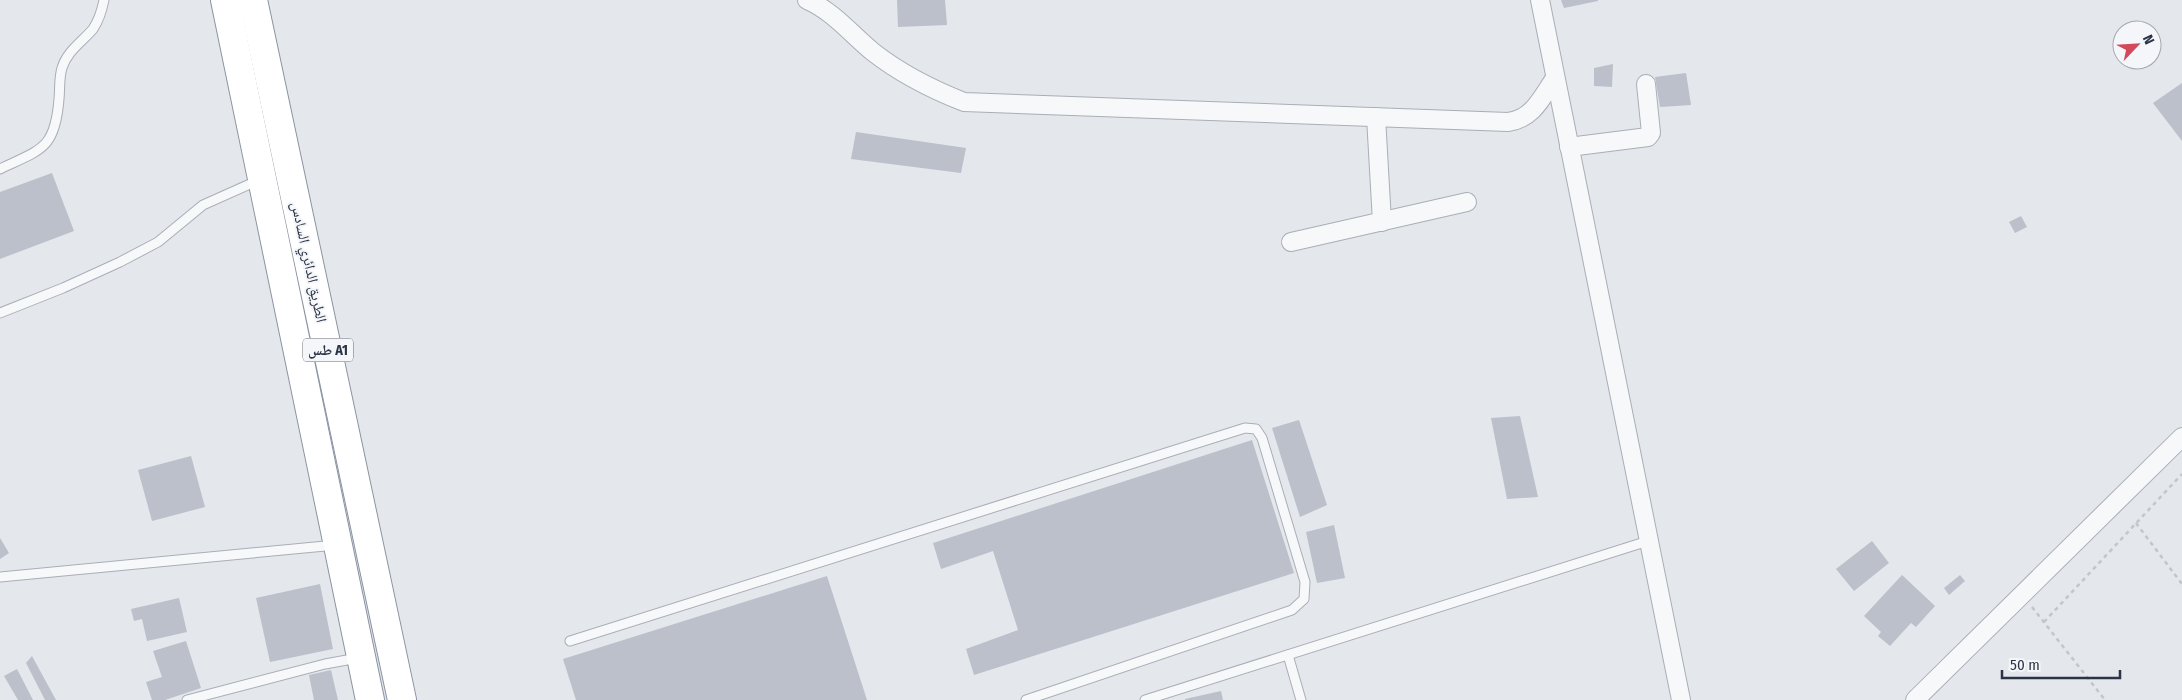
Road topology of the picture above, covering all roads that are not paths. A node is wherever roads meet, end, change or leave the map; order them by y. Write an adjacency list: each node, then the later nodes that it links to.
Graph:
1 (104, 0): 10 (lane)
2 (225, 0): 11 (highway, الطريق الدائري السادس / طس A1)
3 (253, 0): 25 (highway, الطريق الدائري السادس / طس A1)
4 (808, 0): 8 (street)
5 (1540, 0): 6 (street)
6 (1555, 78): 8 (street); 9 (street)
7 (1646, 84): 9 (street)
8 (1376, 117): 13 (street)
9 (1569, 147): 17 (street)
10 (0, 168)
11 (261, 179): 15 (lane); 18 (highway, الطريق الدائري السادس / طس A1)
12 (1467, 202): 13 (street)
13 (1382, 222): 14 (street)
14 (1291, 242)
15 (0, 313)
16 (2182, 437): 30 (street)
17 (1648, 540): 21 (lane); 29 (street)
18 (336, 545): 19 (lane); 22 (highway, الطريق الدائري السادس / طس A1)
19 (0, 577)
20 (570, 641): 26 (lane)
21 (1288, 655): 27 (lane); 28 (lane)
22 (361, 658): 23 (lane); 24 (highway, الطريق الدائري السادس / طس A1)
23 (187, 700)
24 (370, 700)
25 (402, 700)
26 (1026, 700)
27 (1145, 700)
28 (1301, 700)
29 (1681, 700)
30 (1915, 700)

